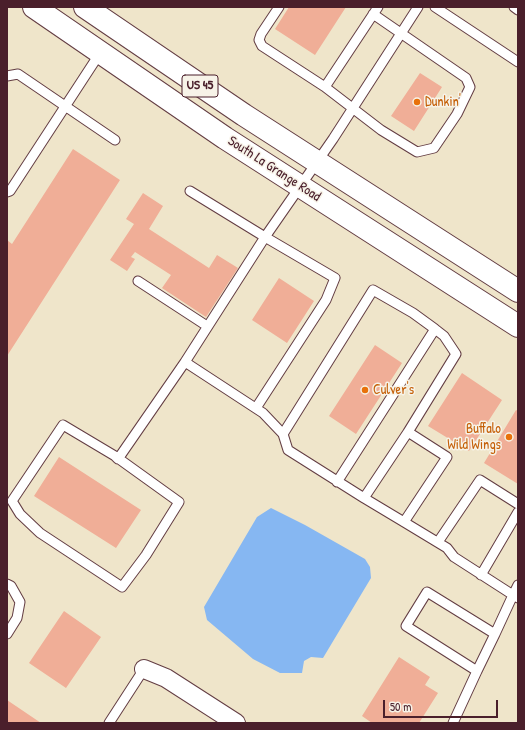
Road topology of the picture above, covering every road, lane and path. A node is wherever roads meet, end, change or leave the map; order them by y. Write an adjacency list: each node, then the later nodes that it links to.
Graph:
1 (34, 7): 10 (main road, South La Grange Road / US 45)
2 (85, 7): 17 (main road, South La Grange Road / US 45)
3 (279, 7): 13 (lane)
4 (418, 7): 9 (lane)
5 (435, 7): 11 (lane)
6 (514, 7): 7 (lane)
7 (518, 10)
8 (375, 11): 9 (lane); 13 (lane)
9 (400, 33): 15 (lane); 15 (lane)
10 (100, 53): 14 (lane); 18 (main road, South La Grange Road / US 45)
11 (518, 62)
12 (7, 76): 14 (lane)
13 (325, 87): 15 (lane)
14 (66, 105): 16 (lane); 20 (lane)
15 (352, 108): 17 (lane)
16 (115, 140)
17 (317, 162): 18 (lane); 23 (main road, South La Grange Road / US 45)
18 (300, 186): 21 (lane); 25 (main road, South La Grange Road / US 45)
19 (190, 191): 21 (lane)
20 (7, 192)
21 (265, 237): 24 (lane); 28 (lane)
22 (138, 281): 24 (lane)
23 (518, 291)
24 (207, 326): 27 (lane)
25 (518, 326)
26 (435, 329): 29 (lane); 30 (lane); 32 (lane)
27 (185, 362): 28 (lane); 31 (lane)
28 (256, 408): 30 (lane)
29 (408, 432): 33 (lane); 36 (lane)
30 (283, 434): 32 (lane)
31 (115, 456): 31 (lane)
32 (337, 482): 33 (lane)
33 (364, 498): 36 (lane)
34 (518, 504): 37 (lane)
35 (518, 512): 38 (lane)
36 (404, 522): 37 (lane)
37 (438, 542): 38 (lane)
38 (481, 574): 41 (lane)
39 (7, 584): 42 (lane)
40 (518, 585): 41 (lane)
41 (516, 596): 43 (lane)
42 (7, 634)
43 (494, 634): 45 (lane); 45 (lane)
44 (144, 669): 46 (lane); 47 (street)
45 (477, 671): 48 (lane)
46 (109, 723)
47 (236, 723)
48 (453, 723)

